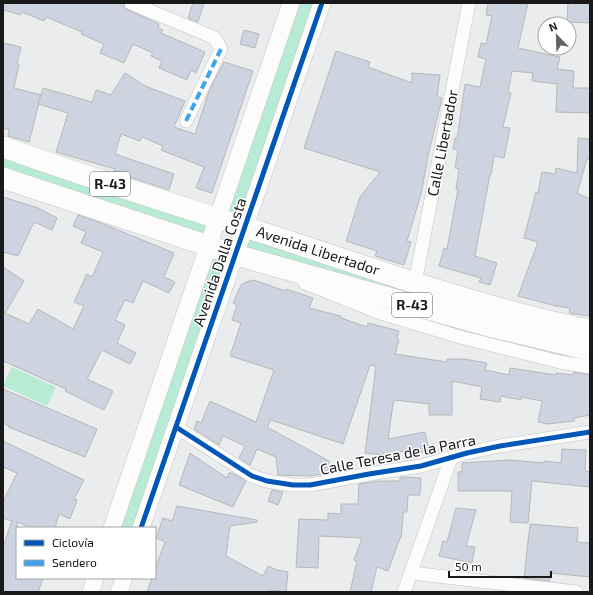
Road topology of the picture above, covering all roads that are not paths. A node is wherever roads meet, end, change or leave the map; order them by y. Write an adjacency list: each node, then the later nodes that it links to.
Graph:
1 (131, 3): 5 (street)
2 (291, 3): 8 (street, Avenida Dalla Costa)
3 (322, 3): 9 (street, Avenida Dalla Costa)
4 (469, 3): 12 (street, Calle Libertador)
5 (186, 122)
6 (3, 147): 8 (main road, Avenida Libertador / R-43)
7 (3, 178): 10 (main road, Avenida Libertador / R-43)
8 (217, 218): 9 (main road, Avenida Libertador / R-43); 10 (street, Avenida Dalla Costa)
9 (245, 227): 11 (street, Avenida Dalla Costa); 12 (main road, Avenida Libertador / R-43)
10 (208, 246): 11 (main road, Avenida Libertador / R-43); 19 (street, Avenida Dalla Costa)
11 (236, 255): 14 (main road, Avenida Libertador / R-43); 15 (street, Avenida Libertador / R-43); 16 (street, Avenida Dalla Costa)
12 (415, 283): 13 (main road, Avenida Libertador / R-43)
13 (590, 330)
14 (590, 350)
15 (590, 367)
16 (176, 427): 18 (street, Calle Teresa de la Parra); 20 (street, Avenida Dalla Costa)
17 (590, 432): 18 (street, Calle Teresa de la Parra)
18 (451, 458): 21 (street)
19 (112, 527)
20 (141, 527)
21 (411, 573): 26 (street); 27 (street)
22 (96, 579): 24 (street)
23 (124, 579): 25 (street)
24 (91, 592)
25 (119, 592)
26 (404, 592)
27 (576, 592)

